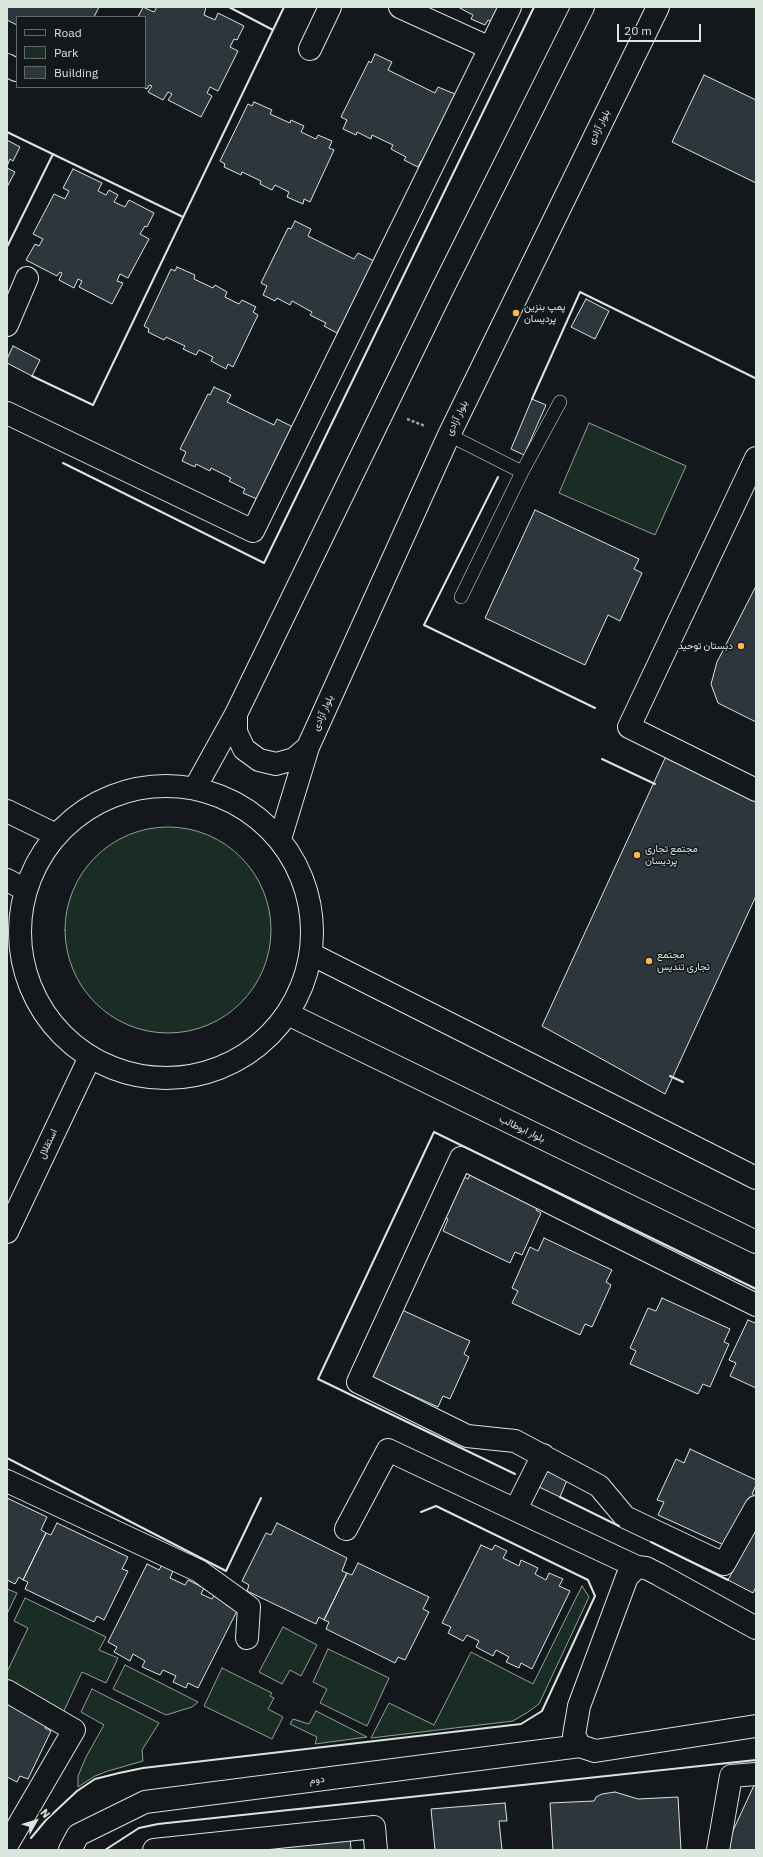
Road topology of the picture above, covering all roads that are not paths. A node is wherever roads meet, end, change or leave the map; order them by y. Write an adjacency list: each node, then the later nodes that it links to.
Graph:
1 (330, 7): 7 (street)
2 (400, 7): 6 (street)
3 (510, 7): 6 (street)
4 (583, 7): 16 (street)
5 (658, 7): 12 (street, بلوار آزادی)
6 (490, 48): 11 (street)
7 (310, 49)
8 (28, 278): 9 (street)
9 (7, 325)
10 (560, 402): 14 (lane)
11 (7, 413)
12 (449, 435): 14 (lane); 17 (street, بلوار آزادی)
13 (756, 458): 19 (street)
14 (522, 472): 15 (lane)
15 (461, 597)
16 (236, 714): 17 (street); 18 (street)
17 (308, 747): 22 (street, بلوار آزادی)
18 (195, 788): 21 (street); 22 (street)
19 (756, 790)
20 (7, 811): 21 (street)
21 (56, 835): 23 (street)
22 (280, 839): 24 (street)
23 (16, 885): 26 (street)
24 (311, 954): 25 (street); 27 (street)
25 (288, 1014): 26 (street); 29 (street, بلوار ابوطالب)
26 (90, 1057): 28 (street, استقلال)
27 (756, 1178)
28 (7, 1232)
29 (756, 1242)
30 (756, 1305): 31 (street)
31 (543, 1455): 33 (street); 34 (street)
32 (7, 1481): 38 (street)
33 (756, 1507)
34 (516, 1509): 35 (street); 36 (street)
35 (346, 1529)
36 (637, 1567): 37 (street); 41 (street)
37 (756, 1628)
38 (247, 1638)
39 (7, 1691): 43 (street)
40 (756, 1726): 41 (street)
41 (580, 1746): 46 (street, دوم)
42 (756, 1774): 49 (street)
43 (7, 1845)
44 (7, 1849): 45 (street)
45 (10, 1850)
46 (70, 1850)
47 (154, 1850): 48 (street)
48 (376, 1850)
49 (718, 1850)

